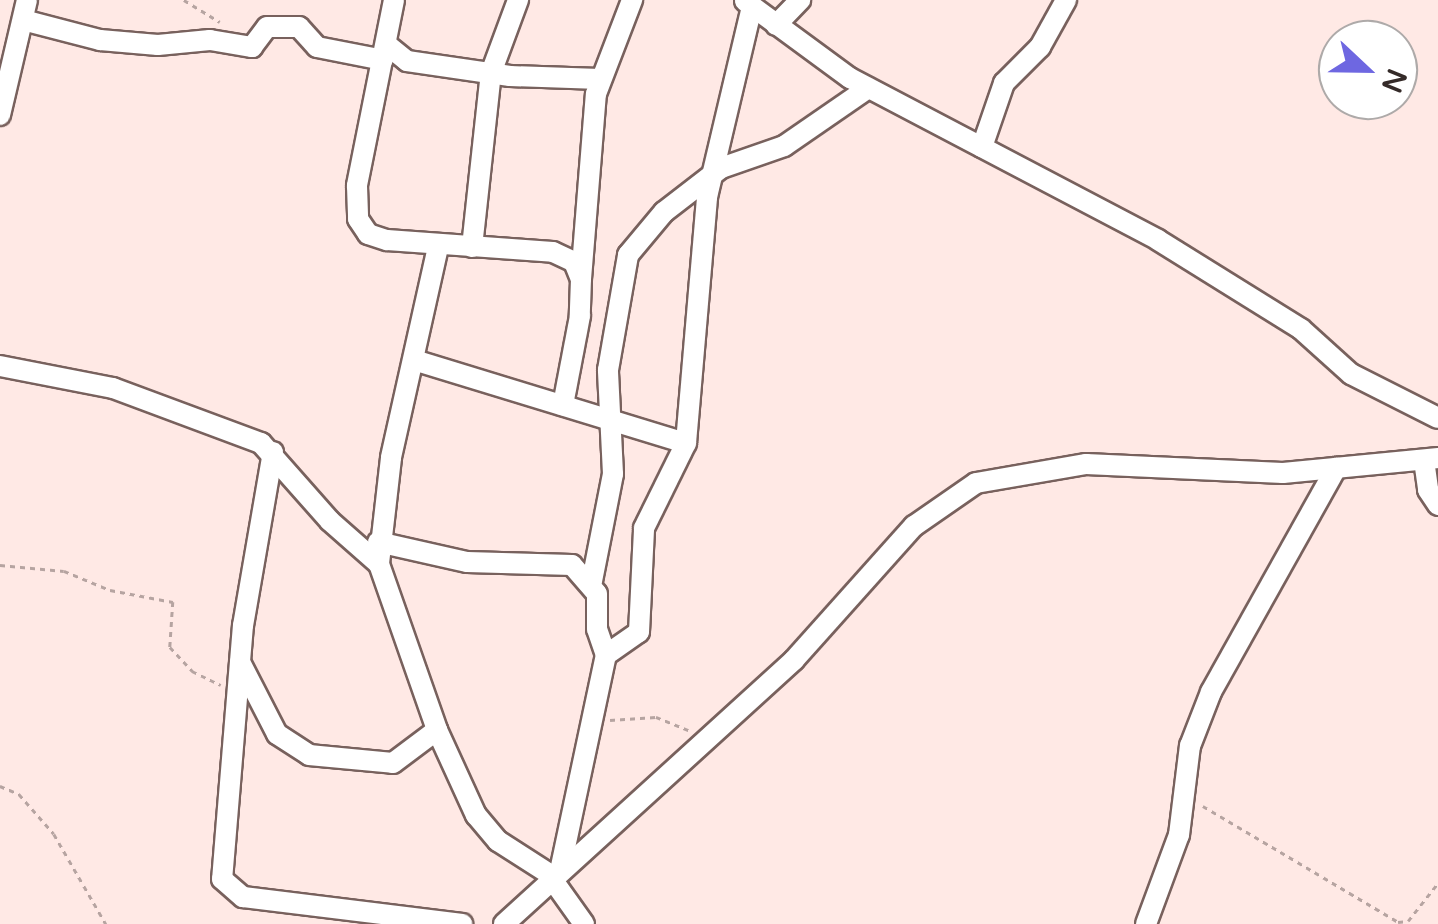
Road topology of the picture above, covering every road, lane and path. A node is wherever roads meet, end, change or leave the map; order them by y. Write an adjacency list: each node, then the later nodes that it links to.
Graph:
1 (184, 0): 9 (path)
2 (394, 0): 11 (street)
3 (518, 0): 12 (street)
4 (632, 0): 13 (street)
5 (800, 0): 10 (street)
6 (1066, 0): 17 (street)
7 (748, 3): 10 (street); 18 (street)
8 (25, 10): 11 (street); 14 (street)
9 (228, 24)
10 (776, 25): 15 (street)
11 (384, 52): 12 (street); 20 (street)
12 (491, 73): 13 (street); 19 (street)
13 (600, 78): 21 (street)
14 (4, 82): 16 (street)
15 (868, 88): 17 (street); 18 (street)
16 (0, 115)
17 (982, 147): 25 (street)
18 (716, 172): 26 (street); 27 (street)
19 (472, 246): 20 (street); 21 (street)
20 (438, 247): 22 (street)
21 (582, 279): 24 (street)
22 (414, 360): 24 (street); 32 (street)
23 (0, 366): 28 (street)
24 (563, 405): 26 (street)
25 (1438, 418)
26 (609, 422): 27 (street); 35 (street)
27 (686, 443): 36 (street)
28 (274, 452): 33 (street); 37 (street)
29 (1431, 459): 30 (street); 31 (street)
30 (1336, 468): 41 (street); 43 (street)
31 (1438, 505)
32 (378, 542): 33 (street); 35 (street)
33 (380, 564): 40 (street)
34 (0, 565): 38 (path)
35 (592, 581): 36 (street)
36 (606, 655): 39 (street)
37 (239, 660): 38 (street); 40 (street)
38 (236, 692): 47 (street)
39 (594, 722): 41 (path); 44 (street)
40 (437, 730): 44 (street)
41 (704, 737): 44 (street)
42 (0, 786): 46 (path)
43 (1185, 786): 50 (street); 51 (path)
44 (556, 875): 48 (street); 49 (street)
45 (1438, 882): 51 (path)
46 (106, 924)
47 (462, 924)
48 (504, 924)
49 (584, 924)
50 (1146, 924)
51 (1404, 924)

